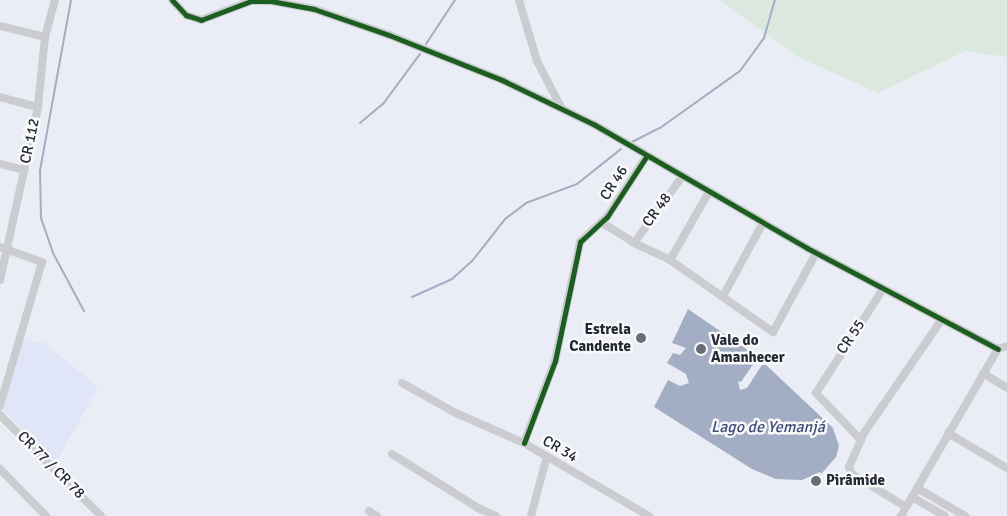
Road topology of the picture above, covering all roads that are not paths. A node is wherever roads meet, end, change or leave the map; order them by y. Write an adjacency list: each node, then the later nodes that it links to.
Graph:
1 (55, 0): 5 (street, CR 112)
2 (172, 0): 8 (street)
3 (519, 0): 8 (street)
4 (0, 26): 5 (street)
5 (45, 37): 7 (street, CR 112)
6 (0, 97): 7 (street)
7 (38, 107): 11 (street, CR 112)
8 (562, 109): 9 (street)
9 (646, 156): 12 (street); 14 (street, CR 46)
10 (0, 164): 11 (street)
11 (24, 170): 17 (street, CR 112)
12 (682, 177): 13 (street); 16 (street, CR 48)
13 (709, 192): 15 (street); 19 (street)
14 (601, 222): 16 (street); 33 (street, CR 46)
15 (763, 223): 18 (street); 22 (street)
16 (634, 243): 19 (street)
17 (4, 248): 20 (street, CR 112); 29 (street)
18 (816, 253): 21 (street); 22 (street)
19 (670, 260): 22 (street)
20 (0, 280)
21 (883, 289): 23 (street); 32 (street, CR 55)
22 (724, 296)
23 (942, 319): 25 (street); 32 (street)
24 (1007, 346): 25 (street)
25 (998, 349): 26 (street)
26 (983, 373): 28 (street); 31 (street)
27 (402, 383): 33 (street, CR 34)
28 (1007, 388)
29 (0, 406)
30 (0, 415): 43 (street, CR 77 / CR 78)
31 (948, 433): 36 (street); 38 (street)
32 (861, 440): 40 (street)
33 (524, 443): 35 (street, CR 34)
34 (392, 454): 45 (street)
35 (547, 456): 46 (street); 47 (street, CR 34)
36 (1007, 468)
37 (0, 469): 42 (street)
38 (917, 488): 39 (street); 50 (street)
39 (912, 497): 40 (street); 49 (street)
40 (906, 508): 48 (street)
41 (369, 511): 44 (street)
42 (46, 516)
43 (101, 516)
44 (377, 516)
45 (496, 516)
46 (531, 516)
47 (649, 516)
48 (901, 516)
49 (945, 516)
50 (965, 516)

